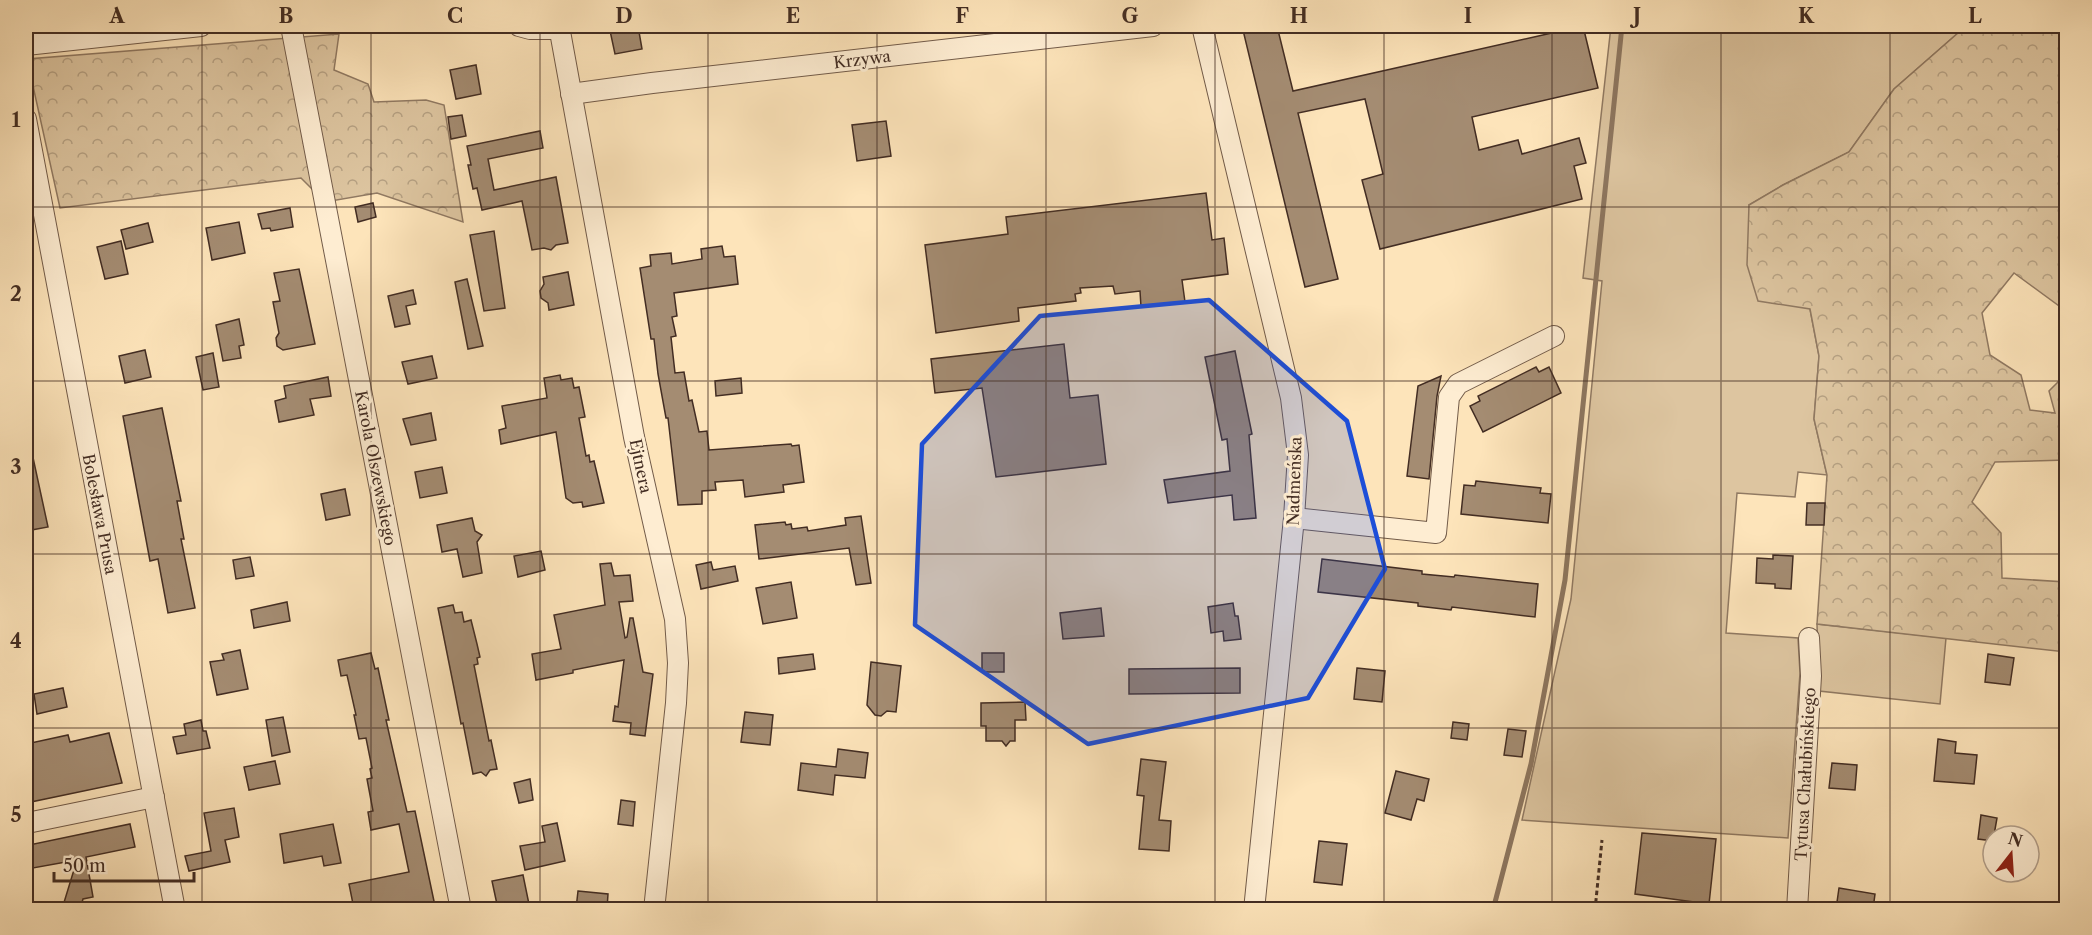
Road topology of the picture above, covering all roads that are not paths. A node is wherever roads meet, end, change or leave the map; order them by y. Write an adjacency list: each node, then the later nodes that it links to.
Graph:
1 (201, 26): 7 (street)
2 (291, 26): 16 (street, Karola Olszewskiego)
3 (519, 26): 6 (street)
4 (1153, 26): 8 (street, Krzywa)
5 (1202, 26): 11 (street, Nadmeńska)
6 (560, 27): 8 (street, Ejtnera)
7 (26, 45)
8 (571, 94): 17 (street, Ejtnera)
9 (26, 119): 13 (street, Bolesława Prusa)
10 (1554, 336): 11 (street)
11 (1294, 518): 18 (street, Nadmeńska)
12 (1809, 638): 19 (street, Tytusa Chałubińskiego)
13 (154, 797): 14 (street); 15 (street, Bolesława Prusa)
14 (32, 822)
15 (175, 909)
16 (461, 909)
17 (654, 909)
18 (1254, 909)
19 (1797, 909)

